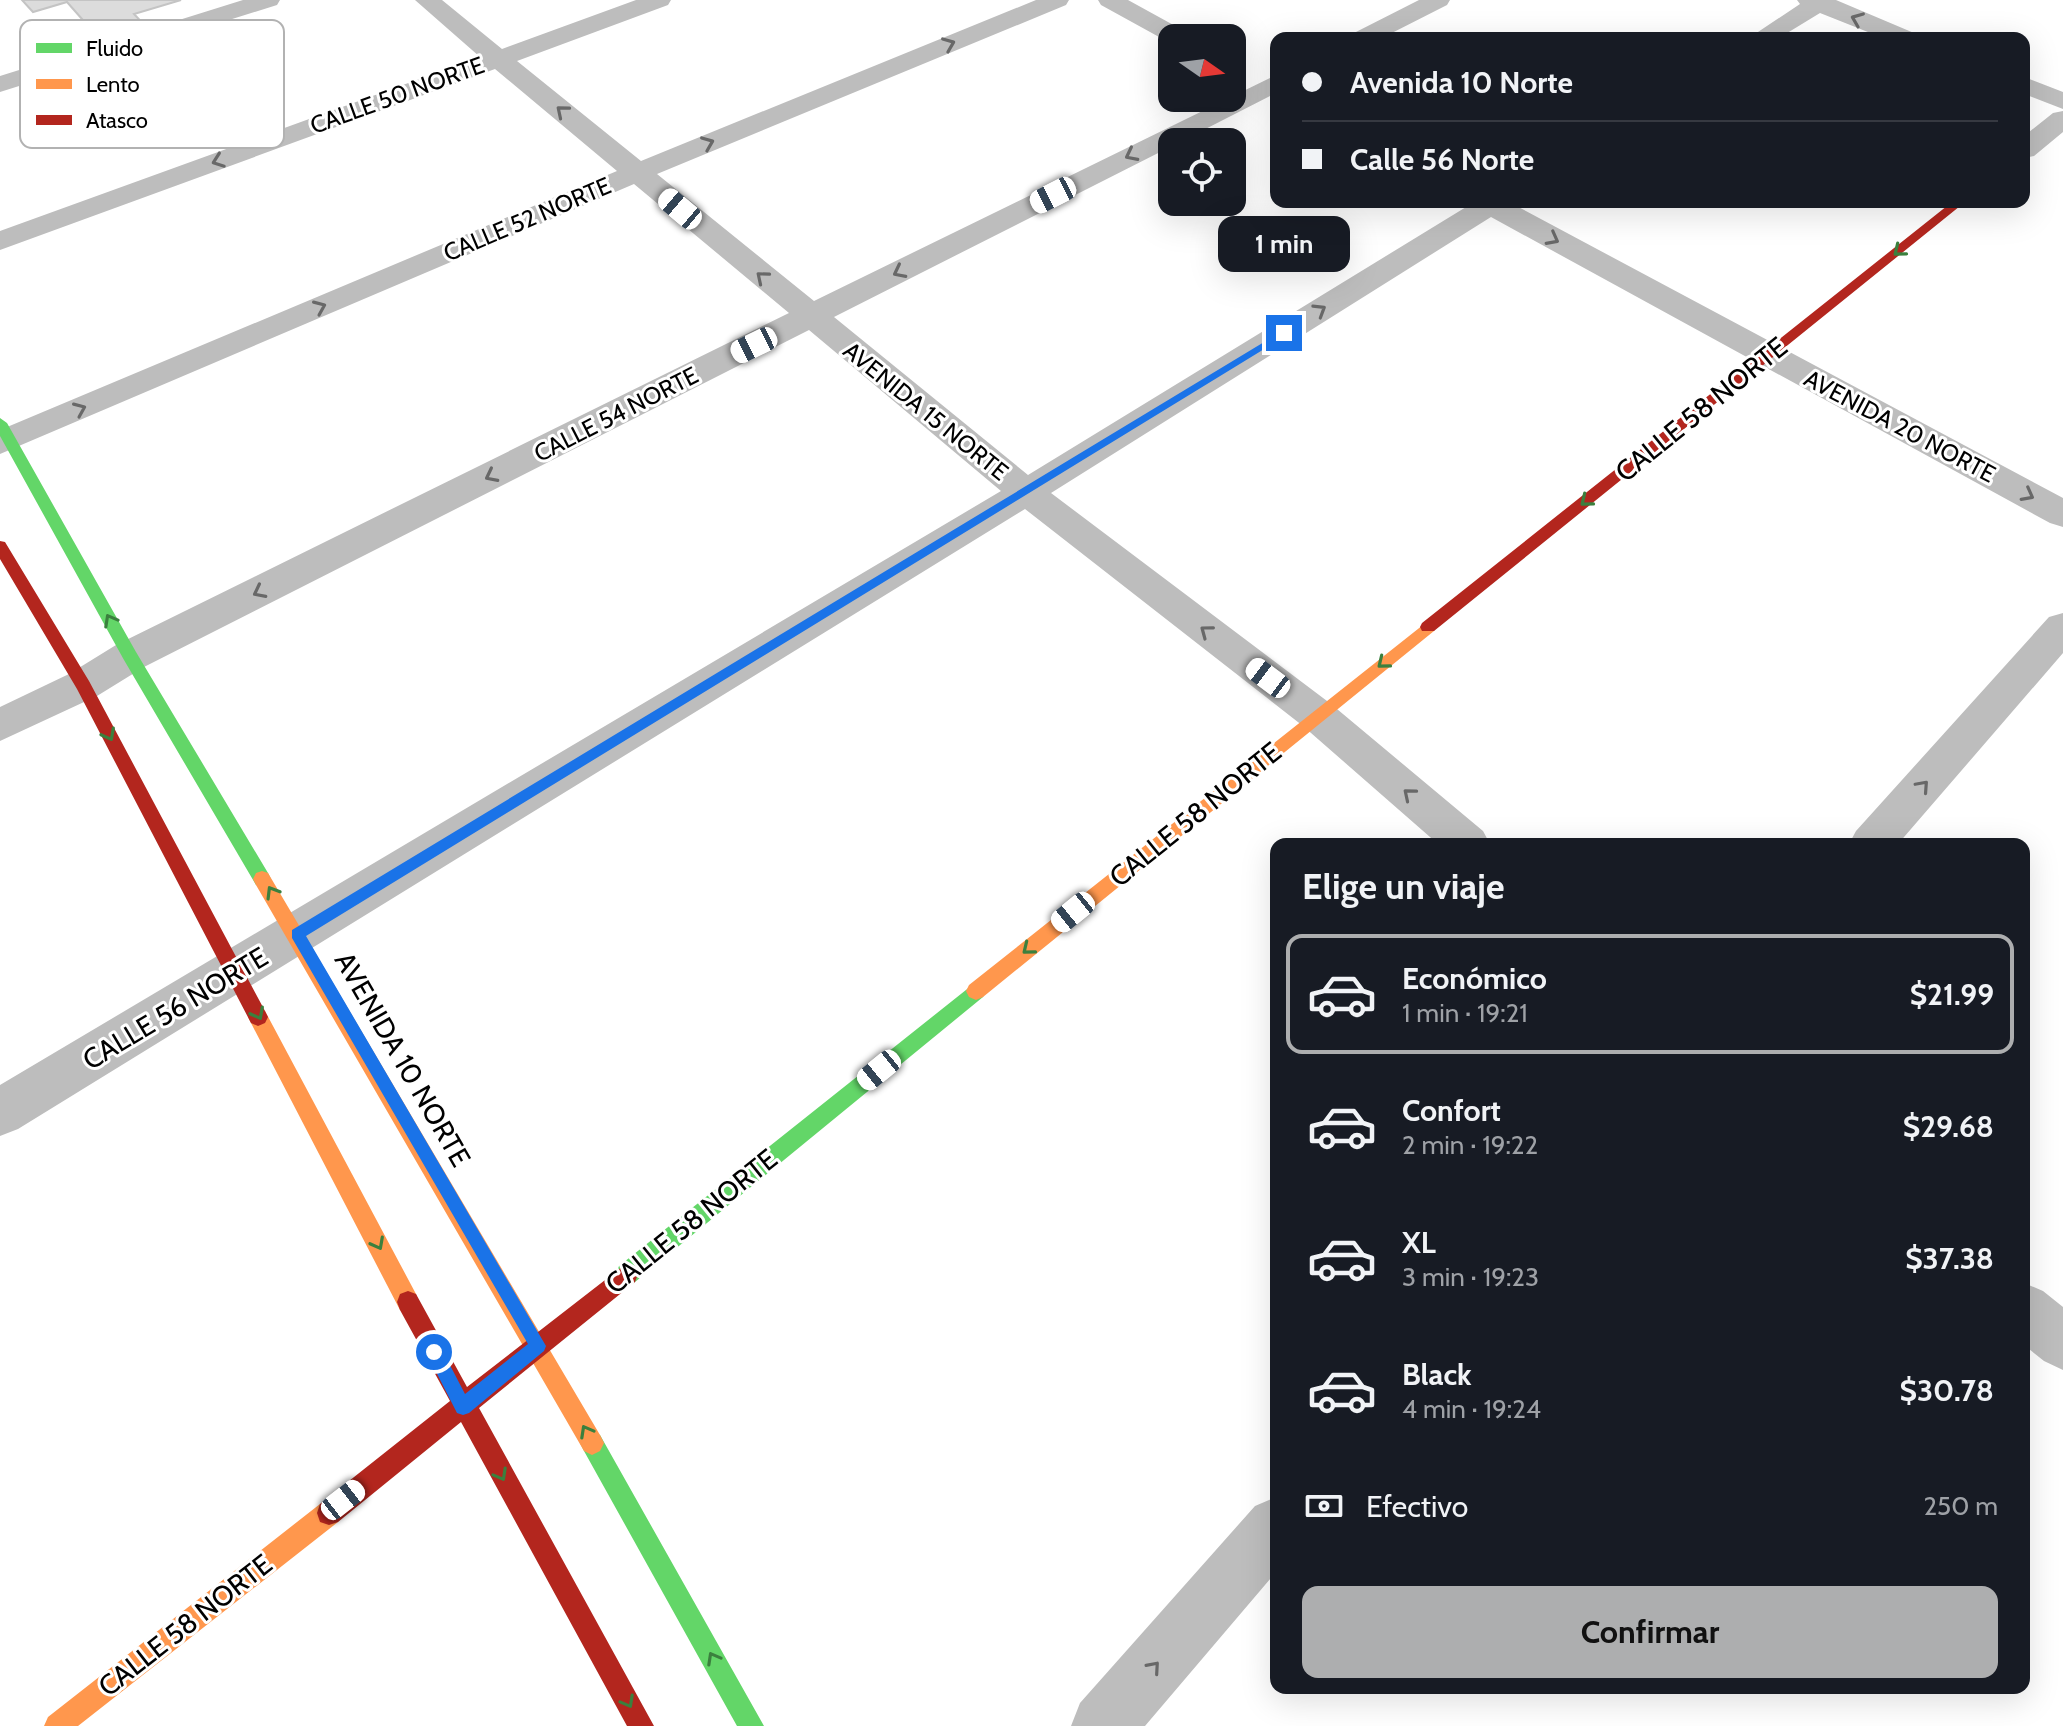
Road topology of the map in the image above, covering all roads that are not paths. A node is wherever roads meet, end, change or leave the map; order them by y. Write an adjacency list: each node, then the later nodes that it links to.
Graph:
1 (268, 0): 8 (street)
2 (427, 0): 13 (street, AVENIDA 15 NORTE)
3 (659, 0): 13 (street, CALLE 50 NORTE)
4 (1057, 0): 23 (street, CALLE 52 NORTE, one-way to 4)
5 (1110, 0): 9 (street)
6 (1438, 0): 10 (street)
7 (1817, 1): 11 (street); 12 (street, one-way to 7)
8 (204, 20)
9 (1158, 26)
10 (1375, 32)
11 (1771, 32)
12 (1891, 32)
13 (498, 58): 20 (street, CALLE 50 NORTE, one-way to 20); 23 (street, AVENIDA 15 NORTE, one-way to 13)
14 (20, 78): 15 (street)
15 (0, 84)
16 (1266, 84): 28 (street, CALLE 54 NORTE, one-way to 28)
17 (2030, 87): 18 (street)
18 (2063, 101)
19 (2063, 119): 21 (street)
20 (284, 137)
21 (2030, 145)
22 (253, 148): 27 (street, CALLE 50 NORTE, one-way to 27)
23 (636, 173): 28 (street, AVENIDA 15 NORTE, one-way to 23); 30 (street, CALLE 52 NORTE, one-way to 23)
24 (1482, 208): 31 (street, CALLE 56 NORTE, one-way to 24)
25 (1499, 208): 29 (street, AVENIDA 20 NORTE, one-way to 29)
26 (1952, 208): 29 (street, CALLE 58 NORTE, one-way to 29)
27 (0, 241)
28 (810, 317): 31 (street, AVENIDA 15 NORTE); 35 (street, CALLE 54 NORTE, one-way to 35)
29 (1769, 355): 32 (street, AVENIDA 20 NORTE, one-way to 32); 37 (street, CALLE 58 NORTE, one-way to 37)
30 (3, 435): 35 (street, AVENIDA 10 NORTE, one-way to 30)
31 (1026, 492): 37 (street, AVENIDA 15 NORTE, one-way to 31); 41 (street, CALLE 56 NORTE)
32 (2063, 514)
33 (0, 546): 36 (street)
34 (2063, 627): 40 (street, one-way to 34)
35 (130, 656): 36 (street, CALLE 54 NORTE); 41 (street, AVENIDA 10 NORTE, one-way to 35)
36 (83, 685): 38 (street, CALLE 54 NORTE); 42 (street, one-way to 42)
37 (1317, 715): 39 (street, AVENIDA 15 NORTE, one-way to 37); 46 (street, CALLE 58 NORTE, one-way to 46)
38 (0, 725)
39 (1461, 838)
40 (1876, 838)
41 (297, 934): 42 (street, CALLE 56 NORTE); 46 (street, AVENIDA 10 NORTE)
42 (236, 972): 43 (street, CALLE 56 NORTE); 47 (street, one-way to 47)
43 (0, 1112)
44 (2030, 1315): 45 (street)
45 (2063, 1342)
46 (538, 1346): 47 (street, CALLE 58 NORTE); 51 (street, AVENIDA 10 NORTE, one-way to 46)
47 (463, 1407): 49 (street, CALLE 58 NORTE); 50 (street, one-way to 50)
48 (1270, 1534): 52 (street, one-way to 48)
49 (57, 1726)
50 (641, 1726)
51 (751, 1726)
52 (1103, 1726)

